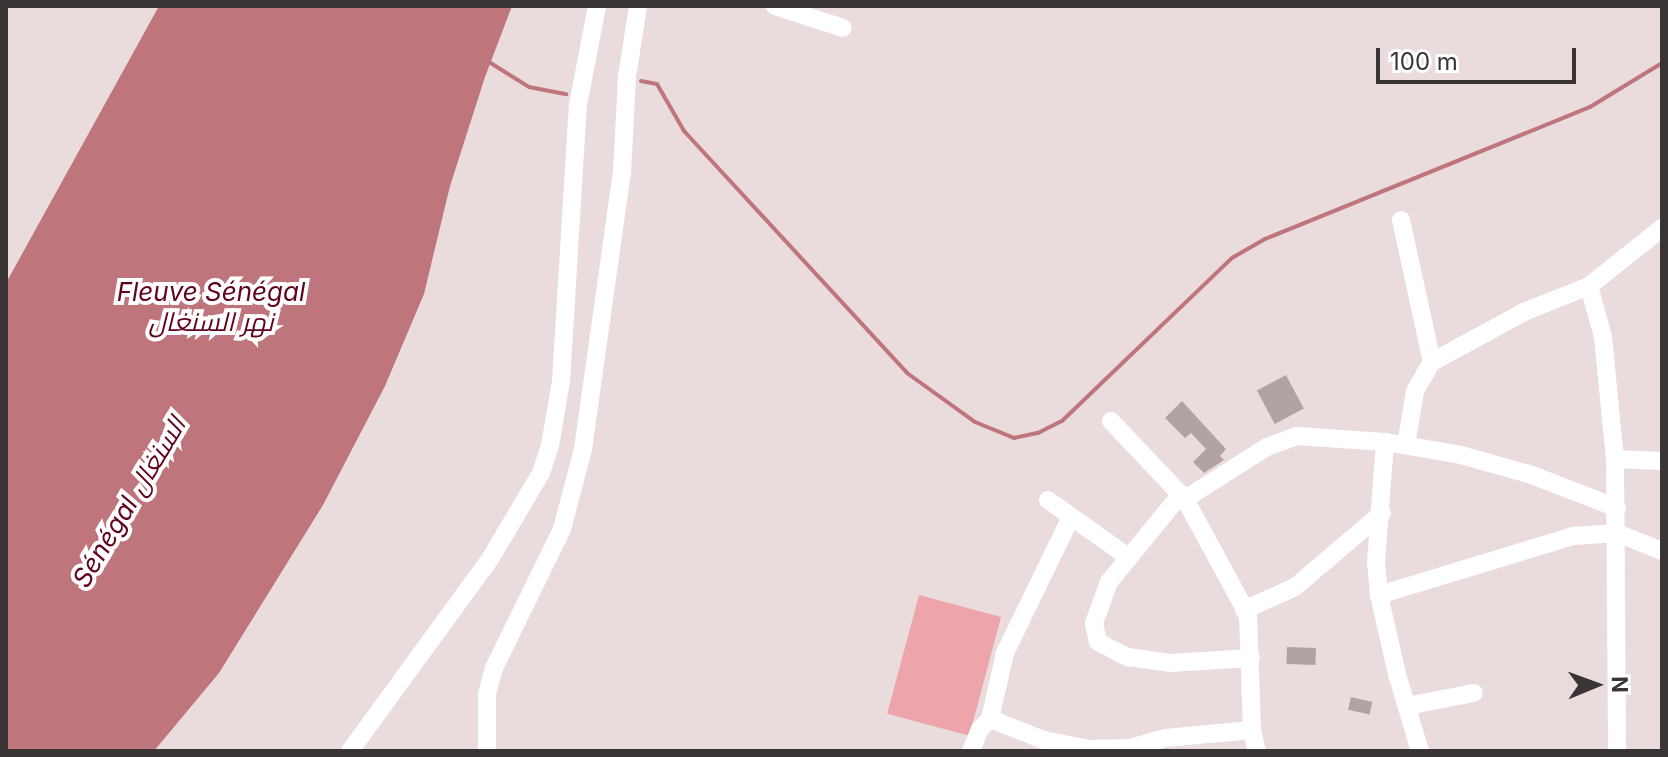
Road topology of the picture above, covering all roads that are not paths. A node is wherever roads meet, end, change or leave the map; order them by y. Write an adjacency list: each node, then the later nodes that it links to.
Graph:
1 (597, 6): 29 (street)
2 (638, 6): 30 (street)
3 (775, 6): 4 (street)
4 (843, 28)
5 (1401, 220): 8 (street)
6 (1662, 228): 7 (street)
7 (1589, 286): 8 (street); 12 (street)
8 (1432, 362): 11 (street)
9 (1111, 421): 14 (street)
10 (1385, 442): 11 (street); 14 (street); 17 (street)
11 (1406, 445): 16 (street)
12 (1615, 459): 13 (street); 16 (street)
13 (1662, 461)
14 (1183, 496): 21 (street); 23 (street)
15 (1048, 500): 18 (street)
16 (1617, 508): 19 (street)
17 (1382, 513): 22 (street); 23 (street)
18 (1071, 517): 21 (street); 27 (street)
19 (1617, 533): 20 (street); 22 (street); 34 (street)
20 (1662, 551)
21 (1128, 557): 24 (street)
22 (1379, 595): 26 (street)
23 (1244, 610): 24 (street)
24 (1251, 658): 28 (street)
25 (1474, 693): 26 (street)
26 (1407, 706): 33 (street)
27 (990, 719): 28 (street); 31 (street)
28 (1252, 730): 32 (street)
29 (350, 751)
30 (487, 751)
31 (971, 751)
32 (1257, 751)
33 (1420, 751)
34 (1617, 751)

